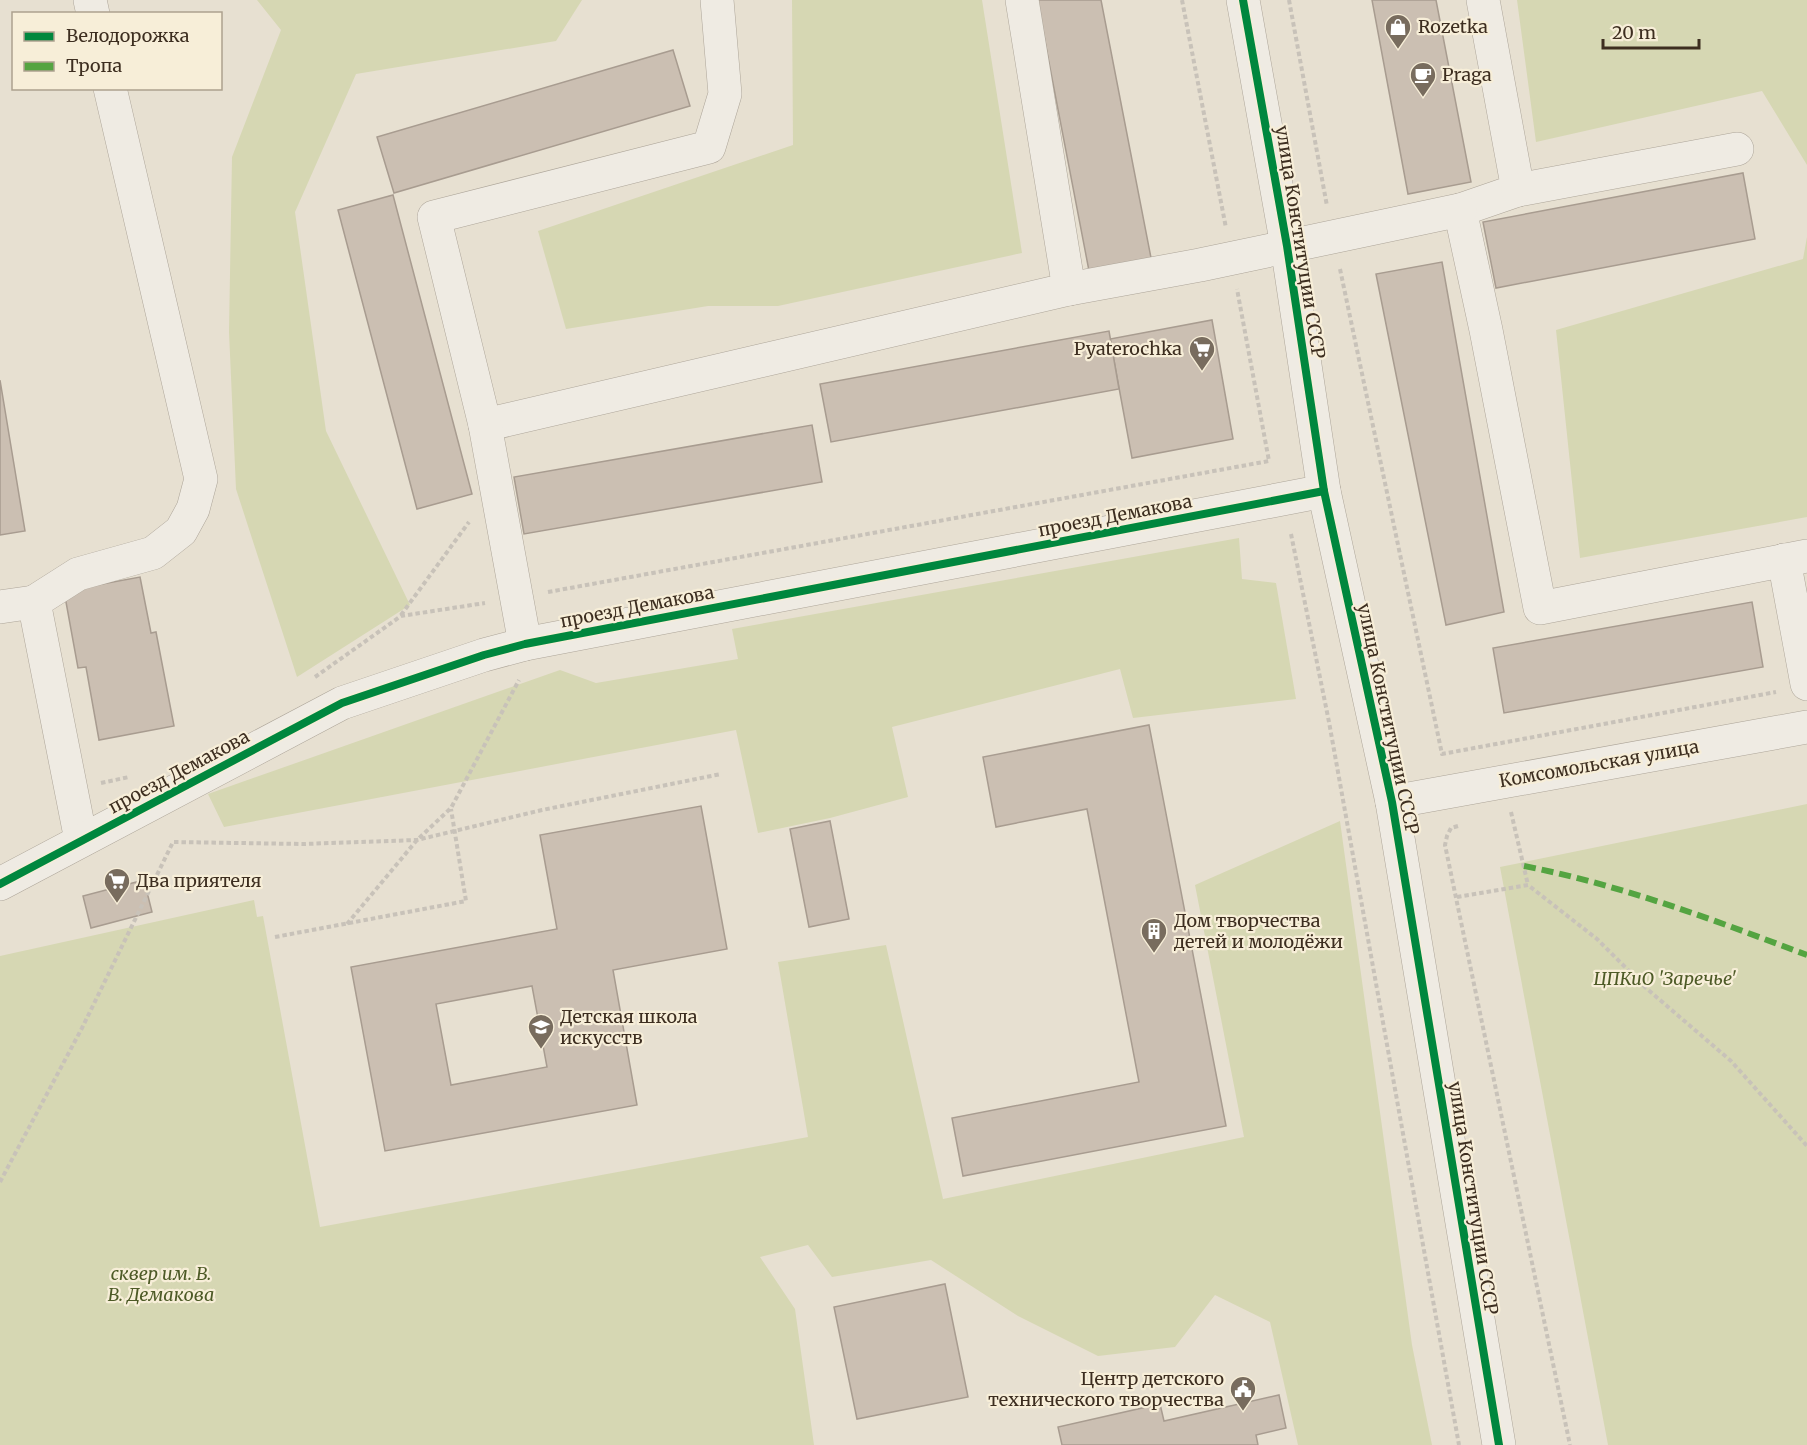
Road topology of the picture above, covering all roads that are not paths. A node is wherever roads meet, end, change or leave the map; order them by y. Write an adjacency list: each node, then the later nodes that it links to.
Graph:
1 (717, 0): 11 (street)
2 (1022, 0): 10 (street)
3 (1244, 0): 9 (street, улица Конституции СССР)
4 (1483, 0): 7 (street)
5 (110, 90): 14 (street)
6 (1737, 148): 7 (street)
7 (1518, 190): 8 (street)
8 (1460, 210): 9 (street); 13 (street)
9 (1287, 246): 10 (street); 12 (street, улица Конституции СССР)
10 (1069, 290): 11 (street)
11 (485, 425): 16 (street)
12 (1324, 492): 16 (street, проезд Демакова); 19 (street, улица Конституции СССР)
13 (1796, 558): 17 (street)
14 (34, 602): 15 (street); 20 (street)
15 (0, 607)
16 (524, 659): 20 (street, проезд Демакова)
17 (1795, 687)
18 (1807, 727): 19 (street, Комсомольская улица)
19 (1392, 802): 22 (street, улица Конституции СССР)
20 (81, 840): 21 (street, проезд Демакова)
21 (0, 884)
22 (1499, 1445)

